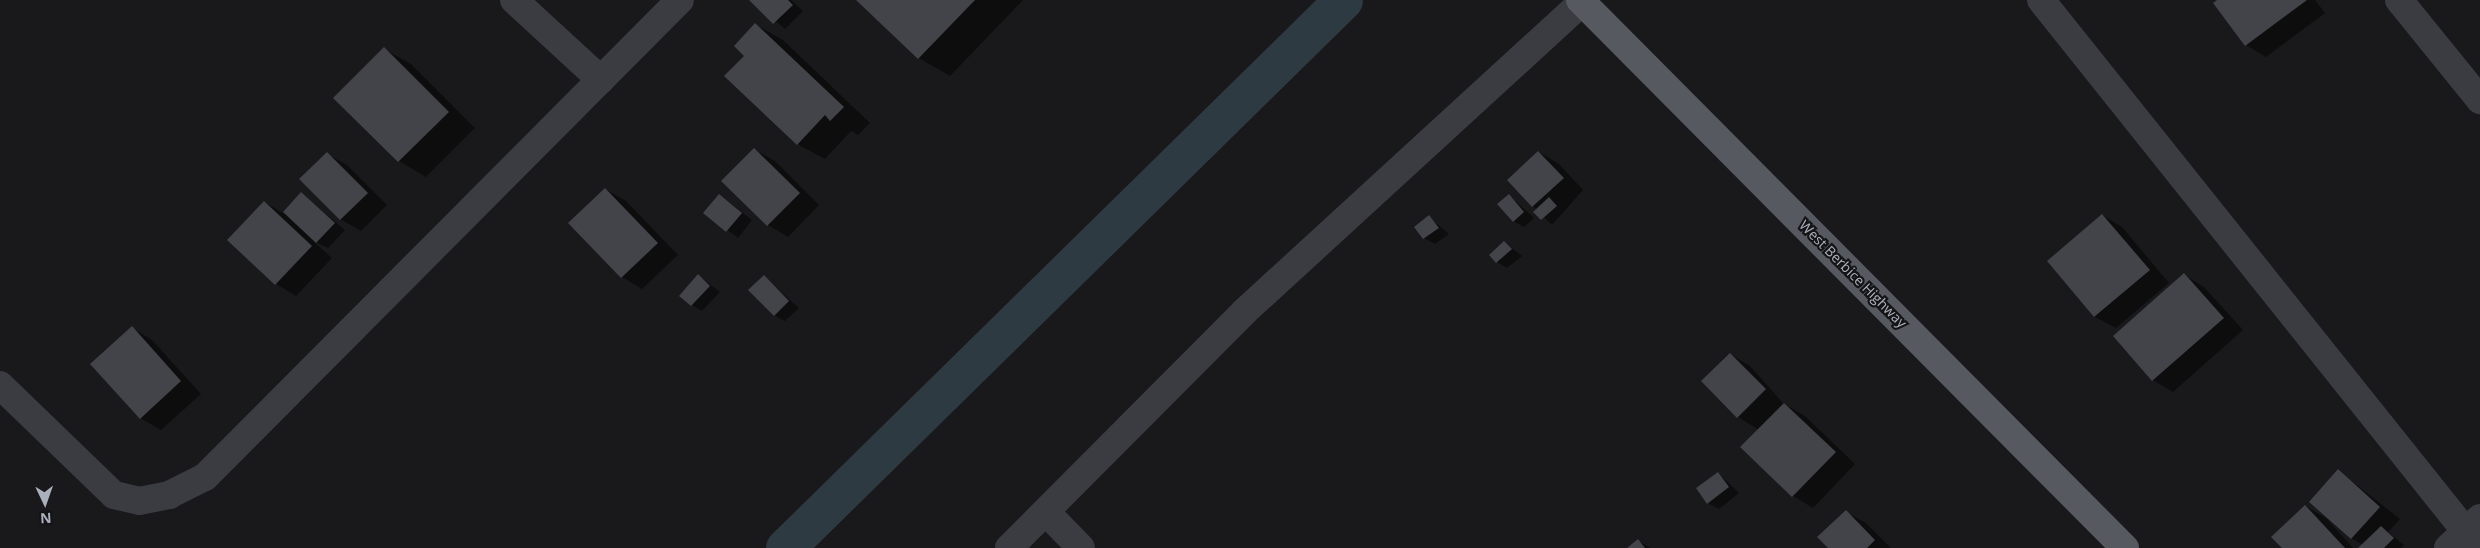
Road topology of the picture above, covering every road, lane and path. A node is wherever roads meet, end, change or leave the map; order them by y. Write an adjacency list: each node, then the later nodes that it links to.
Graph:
1 (514, 0): 6 (street)
2 (680, 0): 6 (street)
3 (2041, 0): 10 (street)
4 (2399, 0): 7 (street)
5 (1582, 1): 9 (street); 13 (main road, West Berbice Highway)
6 (601, 80): 8 (street)
7 (2480, 100)
8 (0, 385)
9 (1046, 512): 11 (street); 12 (street)
10 (2468, 537)
11 (1009, 548)
12 (1081, 548)
13 (2125, 548)

